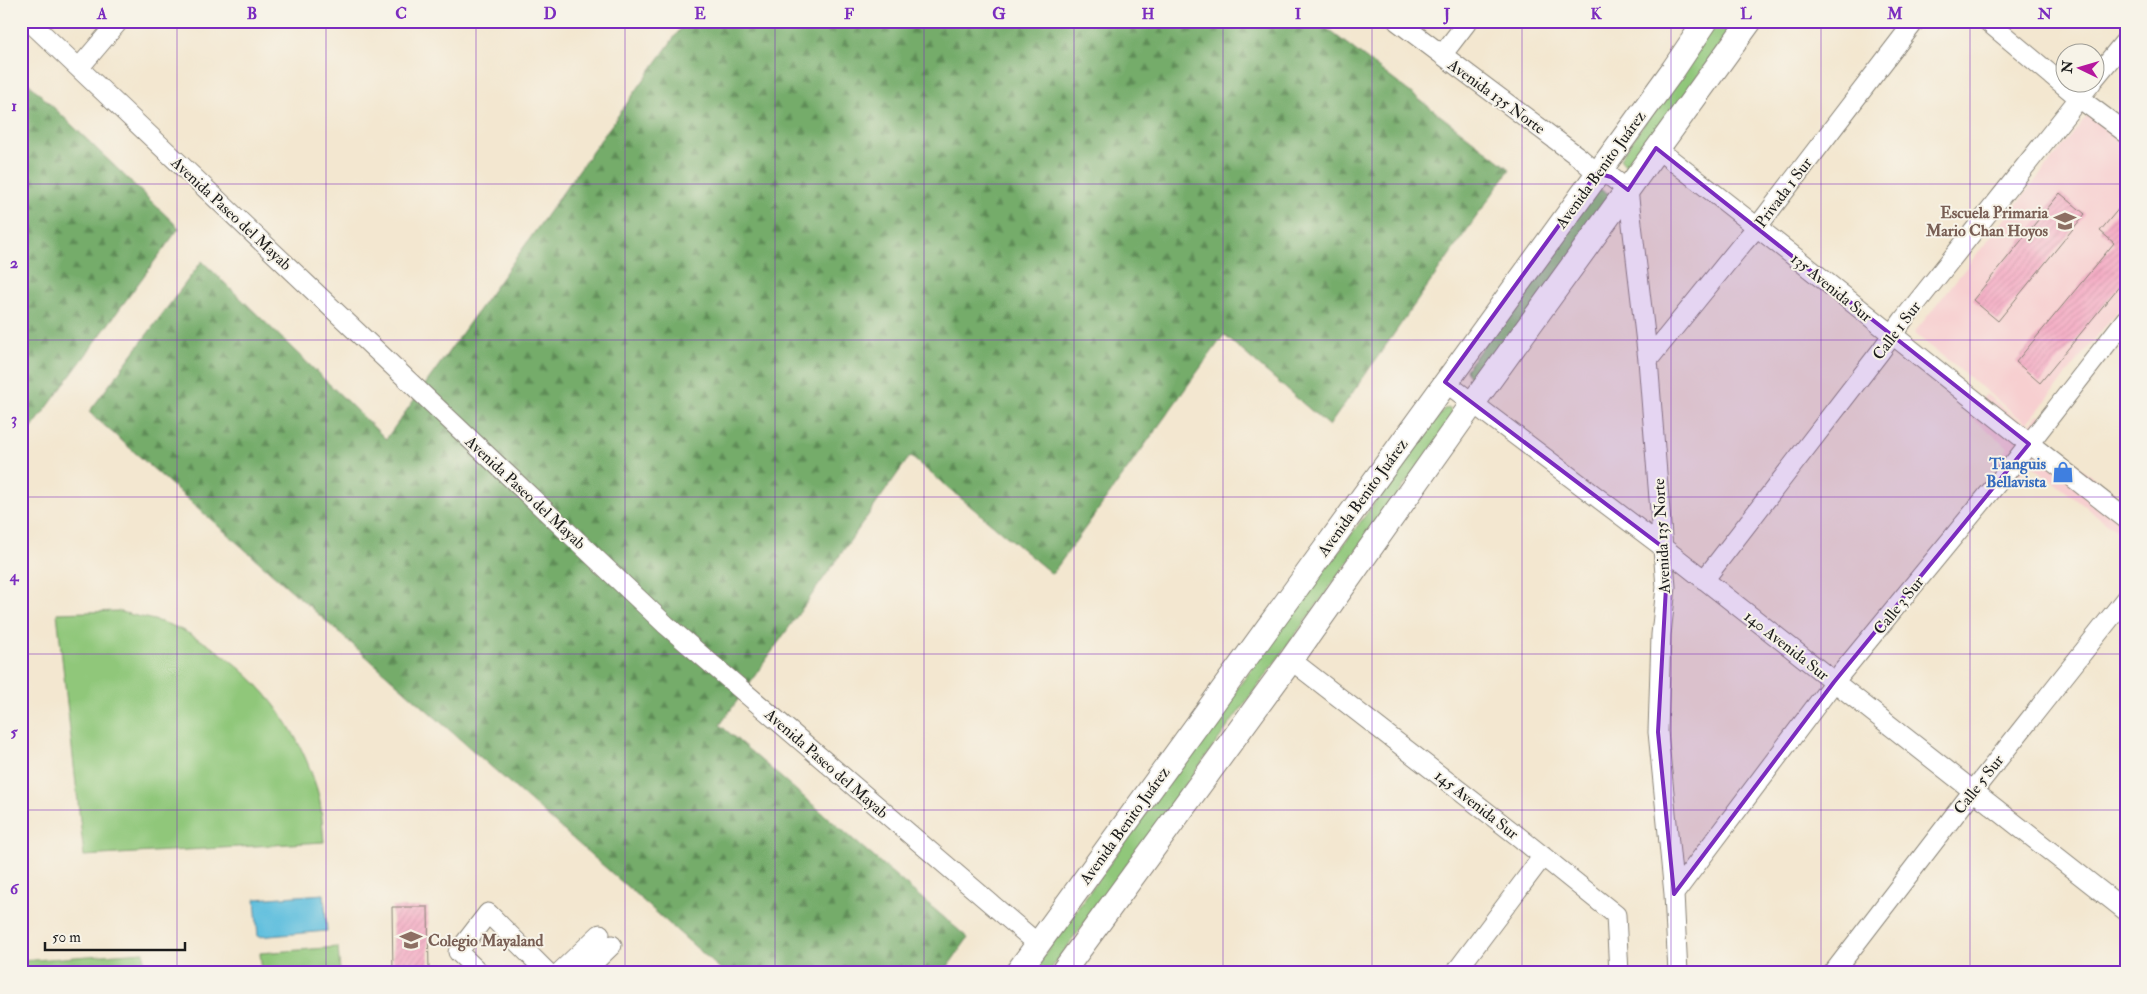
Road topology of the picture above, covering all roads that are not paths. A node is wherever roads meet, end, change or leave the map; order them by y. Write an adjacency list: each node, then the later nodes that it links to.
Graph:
1 (30, 21): 12 (street, Avenida Paseo del Mayab)
2 (119, 21): 12 (street)
3 (1397, 21): 10 (street, Avenida 135 Norte)
4 (1468, 21): 10 (street)
5 (1706, 21): 17 (main road, Avenida Benito Juárez)
6 (1750, 21): 16 (main road, Avenida Benito Juárez)
7 (1915, 21): 19 (street, Privada 1 Sur)
8 (1987, 21): 14 (street)
9 (2126, 40): 11 (street)
10 (1442, 56): 17 (street, Avenida 135 Norte)
11 (2104, 67)
12 (78, 68): 36 (street, Avenida Paseo del Mayab)
13 (2084, 92): 14 (street, Calle 1 Sur)
14 (2079, 98): 15 (street); 21 (street, Calle 1 Sur)
15 (2126, 133)
16 (1656, 148): 18 (main road, Avenida Benito Juárez); 19 (street, 135 Avenida Sur)
17 (1597, 172): 18 (street, Avenida 135 Norte); 23 (main road, Avenida Benito Juárez)
18 (1628, 190): 22 (street, Avenida 135 Norte); 24 (main road, Avenida Benito Juárez)
19 (1758, 226): 21 (street, 135 Avenida Sur); 22 (street, Privada 1 Sur)
20 (2126, 319): 25 (street, Calle 3 Sur)
21 (1892, 336): 25 (street, 135 Avenida Sur); 28 (street, Calle 1 Sur)
22 (1648, 360): 27 (street, Avenida 135 Norte)
23 (1445, 382): 24 (street, 140 Avenida Sur); 36 (main road, Avenida Benito Juárez)
24 (1473, 404): 27 (street, 140 Avenida Sur); 30 (main road, Avenida Benito Juárez)
25 (2029, 444): 26 (street, 135 Avenida Sur); 31 (street, Calle 3 Sur)
26 (2126, 519)
27 (1664, 548): 28 (street, 140 Avenida Sur); 34 (street, Avenida 135 Norte)
28 (1704, 580): 31 (street, 140 Avenida Sur)
29 (2126, 598): 32 (street, Calle 5 Sur)
30 (1291, 660): 33 (street, 145 Avenida Sur); 42 (main road, Avenida Benito Juárez)
31 (1834, 682): 32 (street, 140 Avenida Sur); 34 (street, Calle 3 Sur)
32 (1973, 791): 35 (street, 140 Avenida Sur); 46 (street, Calle 5 Sur)
33 (1543, 856): 43 (street); 44 (street, 145 Avenida Sur)
34 (1674, 894): 45 (street, Avenida 135 Norte)
35 (2126, 911)
36 (1038, 944): 41 (main road, Avenida Benito Juárez)
37 (480, 973): 38 (street)
38 (548, 973)
39 (559, 973): 40 (street)
40 (583, 973)
41 (1017, 973)
42 (1062, 973)
43 (1455, 973)
44 (1619, 973)
45 (1678, 973)
46 (1833, 973)

